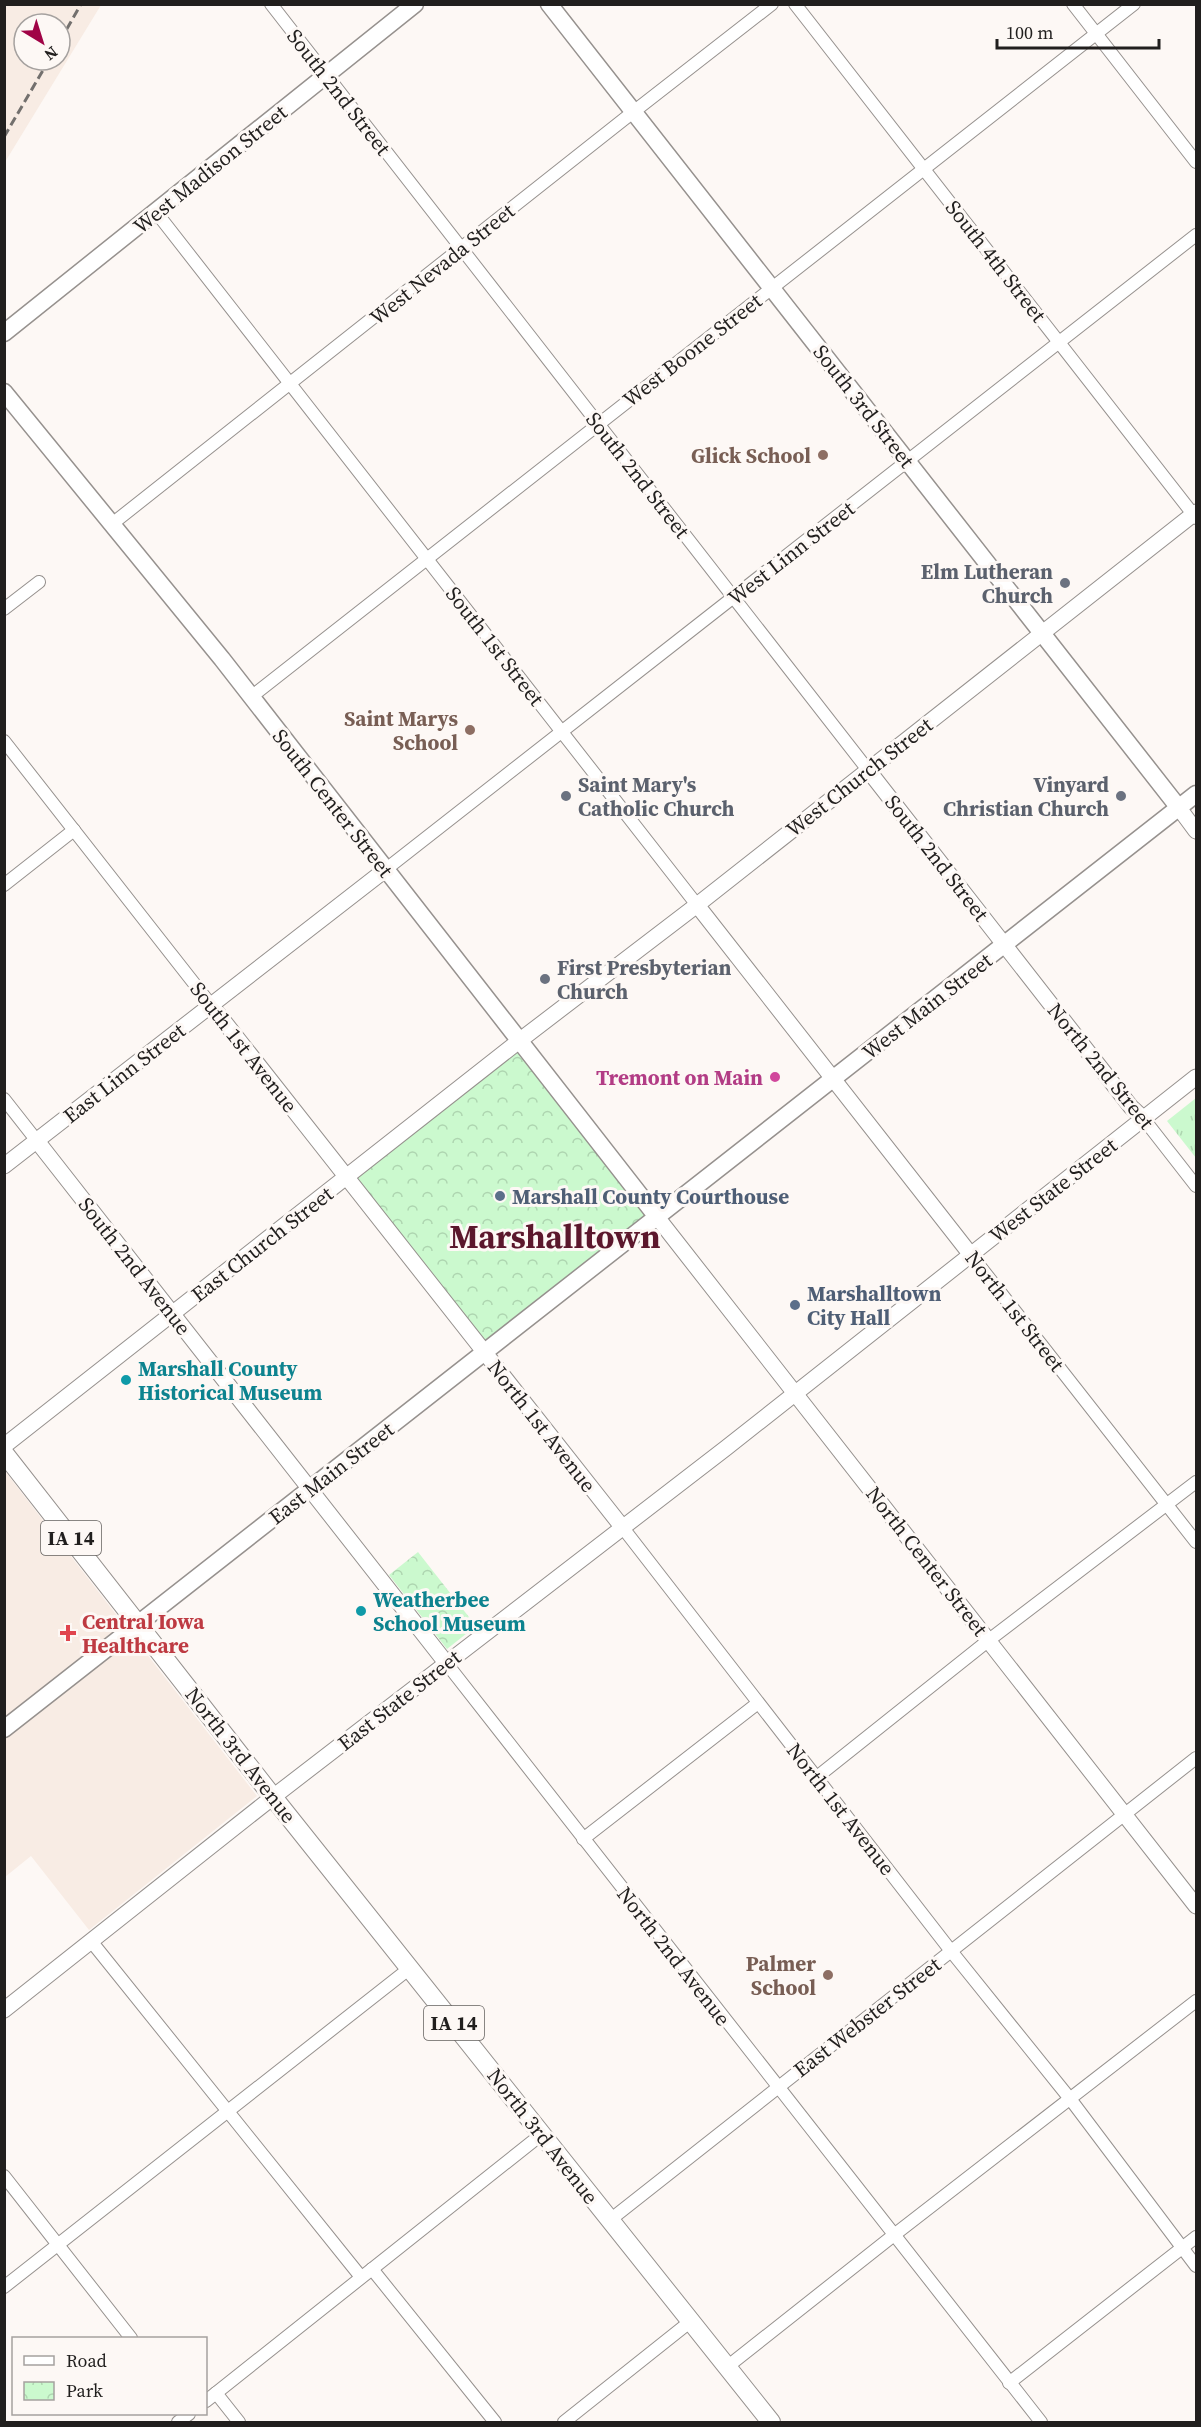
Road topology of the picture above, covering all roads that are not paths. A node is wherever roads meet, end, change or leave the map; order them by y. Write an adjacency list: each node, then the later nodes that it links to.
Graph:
1 (271, 4): 9 (street, South 2nd Street)
2 (415, 4): 9 (main road, West Madison Street)
3 (549, 4): 10 (main road, South 3rd Street)
4 (772, 4): 10 (street, West Nevada Street)
5 (795, 4): 12 (street, South 4th Street)
6 (1073, 4): 8 (street)
7 (1134, 4): 8 (street, West Boone Street)
8 (1096, 34): 11 (street); 12 (street, West Boone Street)
9 (326, 75): 13 (main road, West Madison Street); 15 (street, South 2nd Street)
10 (633, 112): 15 (street, West Nevada Street); 16 (main road, South 3rd Street)
11 (1197, 162)
12 (924, 169): 16 (street, West Boone Street); 18 (street, South 4th Street)
13 (156, 212): 17 (main road, West Madison Street); 19 (street, South 1st Street)
14 (1197, 235): 18 (street, West Linn Street)
15 (461, 248): 19 (street, West Nevada Street); 21 (street, South 2nd Street)
16 (770, 288): 21 (street, West Boone Street); 22 (main road, South 3rd Street)
17 (4, 333)
18 (1059, 342): 22 (street, West Linn Street); 23 (street, South 4th Street)
19 (291, 385): 24 (street, West Nevada Street); 25 (street, South 1st Street)
20 (4, 392): 30 (main road, South Center Street)
21 (598, 423): 25 (street, West Boone Street); 27 (street, South 2nd Street)
22 (907, 462): 27 (street, West Linn Street); 29 (main road, South 3rd Street)
23 (1196, 515): 29 (street, West Church Street)
24 (112, 524)
25 (426, 558): 30 (street, West Boone Street); 31 (street, South 1st Street)
26 (39, 582): 28 (street)
27 (734, 598): 31 (street, West Linn Street); 33 (street, South 2nd Street)
28 (4, 609)
29 (1041, 633): 33 (street, West Church Street); 35 (main road, South 3rd Street)
30 (251, 697): 38 (main road, South Center Street)
31 (562, 732): 38 (street, West Linn Street); 40 (street, South 1st Street)
32 (4, 741): 36 (street, South 1st Avenue)
33 (868, 770): 40 (street, West Church Street); 41 (street, South 2nd Street)
34 (1197, 794): 35 (main road, West Main Street)
35 (1179, 808): 37 (street); 41 (main road, West Main Street)
36 (74, 830): 39 (street); 42 (street, South 1st Avenue)
37 (1197, 831)
38 (385, 870): 42 (street, East Linn Street); 43 (main road, South Center Street)
39 (4, 885)
40 (698, 905): 43 (street, West Church Street); 45 (street, South 1st Street)
41 (1005, 945): 45 (main road, West Main Street); 47 (street, North 2nd Street)
42 (211, 1005): 48 (street, East Linn Street); 50 (street, South 1st Avenue)
43 (519, 1041): 50 (street, East Church Street); 52 (main road, South Center Street)
44 (1197, 1077): 47 (street, West State Street)
45 (833, 1079): 52 (main road, West Main Street); 53 (street, North 1st Street)
46 (4, 1099): 48 (street, South 2nd Avenue)
47 (1143, 1118): 51 (street, North 2nd Street); 53 (street, West State Street)
48 (37, 1141): 49 (street, East Linn Street); 54 (street, South 2nd Avenue)
49 (4, 1166)
50 (346, 1177): 54 (street, East Church Street); 55 (street, South 1st Avenue)
51 (1197, 1186)
52 (657, 1217): 55 (main road, East Main Street); 56 (street, North Center Street)
53 (971, 1255): 56 (street, West State Street); 61 (street, North 1st Street)
54 (173, 1314): 57 (street, East Church Street); 60 (street, South 2nd Avenue)
55 (484, 1353): 60 (main road, East Main Street); 62 (street, North 1st Avenue)
56 (796, 1393): 62 (street, East State Street); 65 (street, North Center Street)
57 (4, 1446)
58 (4, 1453): 64 (main road, IA 14)
59 (1197, 1482): 61 (street)
60 (310, 1489): 64 (main road, East Main Street); 66 (street, North 2nd Avenue)
61 (1167, 1505): 63 (street, North 1st Street); 65 (street)
62 (623, 1528): 66 (street, East State Street); 67 (street, North 1st Avenue)
63 (1197, 1542)
64 (138, 1623): 68 (main road, East Main Street); 71 (main road, North 3rd Avenue / IA 14)
65 (989, 1640): 70 (street); 72 (street, North Center Street)
66 (447, 1664): 71 (street, East State Street); 73 (street, North 2nd Avenue)
67 (758, 1703): 70 (street, North 1st Avenue); 73 (street)
68 (4, 1729)
69 (1197, 1758): 72 (street, East Webster Street)
70 (817, 1777): 76 (street, North 1st Avenue)
71 (273, 1797): 75 (street, East State Street); 77 (main road, North 3rd Avenue / IA 14)
72 (1124, 1814): 74 (street, North Center Street); 76 (street, East Webster Street)
73 (583, 1839): 80 (street, North 2nd Avenue)
74 (1197, 1906)
75 (91, 1941): 79 (street, East State Street); 82 (street)
76 (951, 1951): 80 (street, East Webster Street); 81 (street, North 1st Avenue)
77 (410, 1968): 82 (street); 83 (main road, North 3rd Avenue / IA 14)
78 (1197, 2001): 81 (street)
79 (4, 2010)
80 (778, 2088): 85 (street, East Webster Street); 86 (street, North 2nd Avenue)
81 (1071, 2100): 86 (street); 89 (street, North 1st Avenue)
82 (228, 2111): 88 (street); 92 (street)
83 (542, 2134): 85 (main road, North 3rd Avenue / IA 14); 91 (street)
84 (4, 2175): 88 (street)
85 (610, 2220): 94 (main road, North 3rd Avenue / IA 14)
86 (894, 2235): 96 (street); 97 (street, North 2nd Avenue)
87 (1197, 2238): 89 (street)
88 (58, 2245): 93 (street); 95 (street)
89 (1183, 2248): 90 (street, North 1st Avenue); 97 (street)
90 (1197, 2266)
91 (372, 2269): 92 (street); 100 (street)
92 (361, 2277): 98 (street)
93 (4, 2287)
94 (691, 2321): 96 (main road, North 3rd Avenue / IA 14); 102 (street)
95 (131, 2337)
96 (727, 2367): 103 (main road, North 3rd Avenue / IA 14)
97 (1009, 2383): 104 (street, North 2nd Avenue)
98 (216, 2392): 99 (street); 101 (street)
99 (207, 2400)
100 (489, 2420)
101 (239, 2422)
102 (564, 2422)
103 (771, 2422)
104 (1041, 2422)

